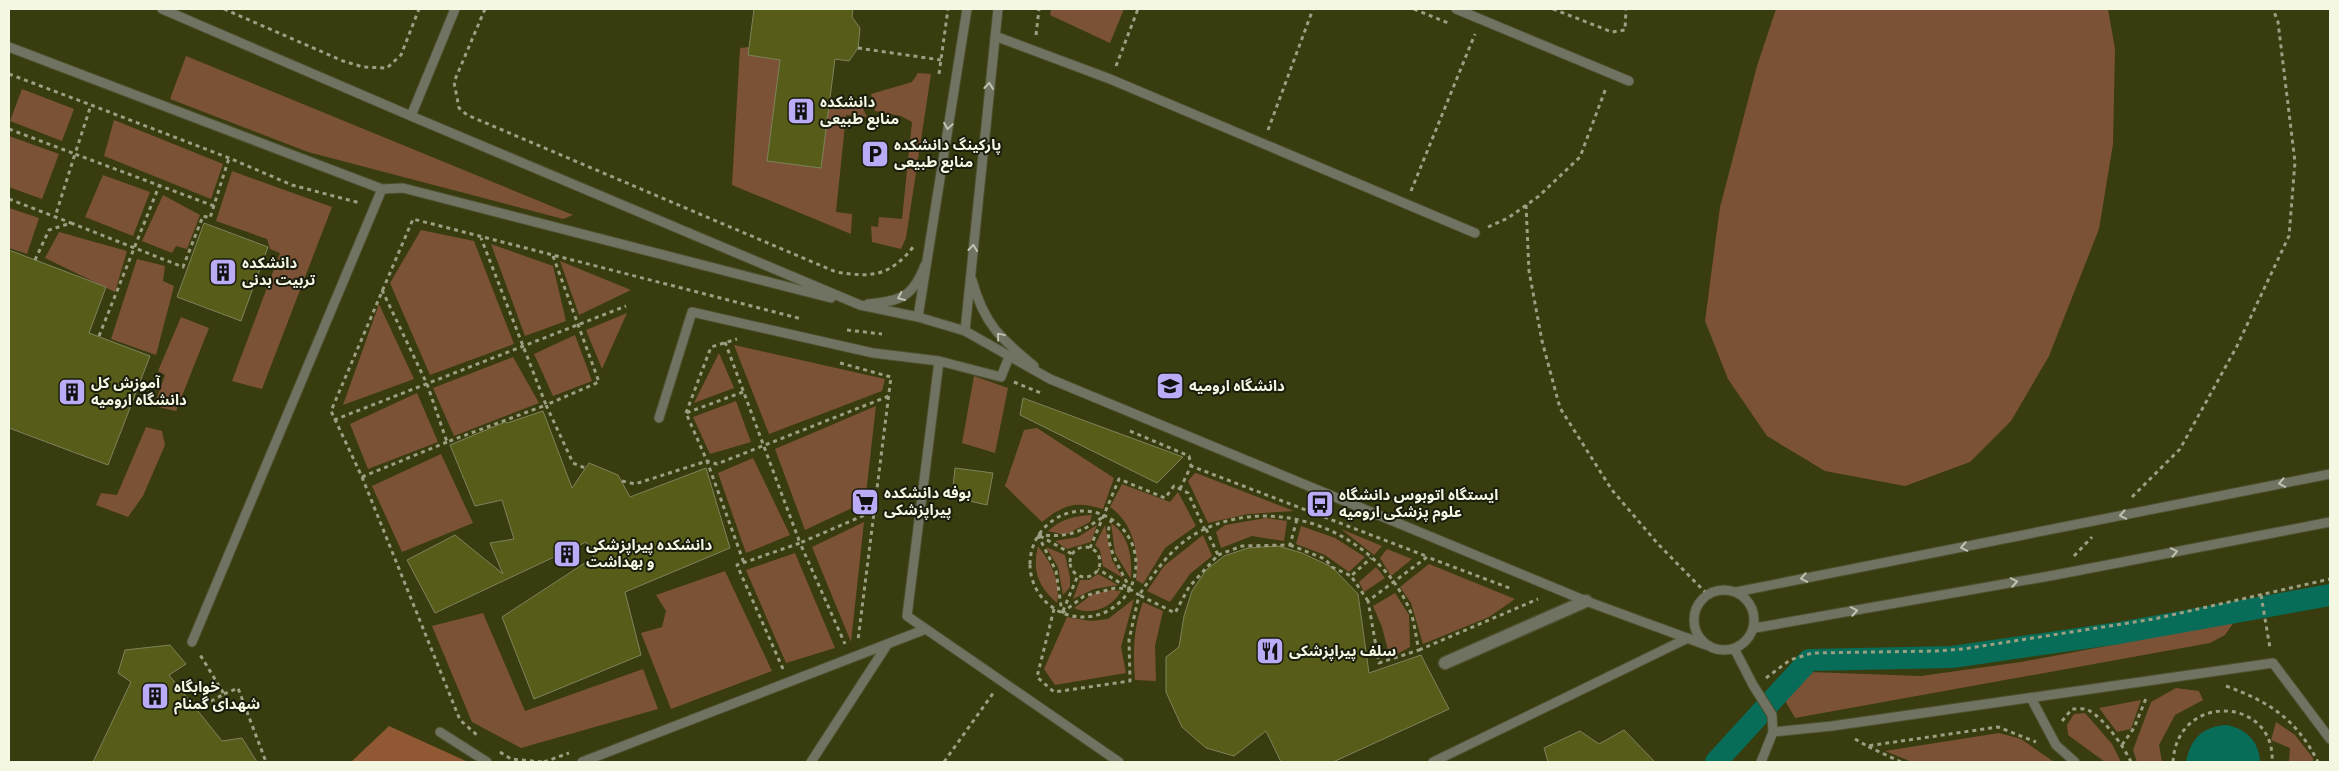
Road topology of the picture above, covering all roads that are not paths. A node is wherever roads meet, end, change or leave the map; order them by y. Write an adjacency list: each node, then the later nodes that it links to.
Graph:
1 (162, 9): 9 (lane)
2 (455, 9): 9 (lane)
3 (967, 9): 12 (lane, one-way to 12)
4 (998, 9): 6 (lane)
5 (1456, 9): 8 (lane)
6 (995, 36): 11 (lane); 13 (lane, one-way to 6)
7 (9, 47): 10 (lane)
8 (1630, 81)
9 (411, 116): 14 (lane)
10 (382, 189): 14 (lane); 28 (lane)
11 (1475, 233)
12 (925, 265): 14 (lane, one-way to 14); 15 (lane)
13 (971, 272): 16 (lane); 19 (lane, one-way to 13)
14 (860, 305): 15 (lane)
15 (918, 317): 16 (lane)
16 (965, 331): 17 (lane)
17 (1009, 357): 18 (lane); 19 (lane)
18 (939, 361): 20 (lane); 26 (lane)
19 (1050, 379): 24 (lane)
20 (659, 418)
21 (2330, 474): 23 (lane, one-way to 23)
22 (2330, 522): 25 (lane, one-way to 22)
23 (1736, 592): 25 (lane); 30 (lane)
24 (1586, 601): 27 (lane); 32 (street)
25 (1754, 628): 31 (lane)
26 (926, 629): 29 (lane); 40 (lane)
27 (1688, 638): 30 (lane); 41 (lane)
28 (192, 642)
29 (887, 644): 38 (lane); 39 (lane)
30 (1706, 645): 31 (lane)
31 (1735, 650): 35 (lane)
32 (1445, 662)
33 (2031, 698): 35 (lane); 36 (lane); 43 (lane)
34 (440, 732): 37 (lane)
35 (1773, 732): 42 (lane)
36 (2330, 739)
37 (487, 762)
38 (582, 762)
39 (811, 762)
40 (1119, 762)
41 (1433, 762)
42 (1761, 762)
43 (2075, 762)

